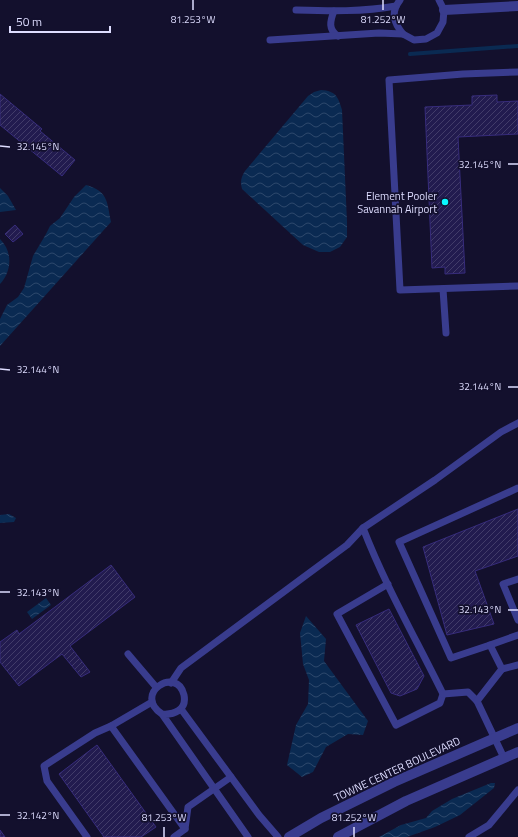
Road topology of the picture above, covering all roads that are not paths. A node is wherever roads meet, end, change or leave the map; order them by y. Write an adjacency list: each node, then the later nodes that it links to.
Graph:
1 (439, 0): 5 (lane)
2 (398, 3): 6 (lane); 7 (lane)
3 (518, 6): 5 (street)
4 (296, 10): 6 (lane)
5 (444, 10): 7 (lane)
6 (334, 11): 8 (lane)
7 (403, 34): 8 (lane)
8 (338, 36): 9 (lane)
9 (270, 40)
10 (518, 72): 12 (lane)
11 (518, 286): 12 (lane)
12 (444, 289): 13 (lane)
13 (446, 333)
14 (518, 423): 16 (lane)
15 (518, 488): 21 (lane)
16 (364, 528): 18 (lane); 25 (lane)
17 (518, 580): 19 (lane)
18 (388, 584): 27 (lane); 27 (lane)
19 (518, 620)
20 (518, 634): 21 (lane)
21 (490, 645): 24 (lane)
22 (128, 654): 26 (lane)
23 (518, 665): 24 (lane)
24 (502, 669): 28 (lane)
25 (172, 683): 26 (lane); 30 (lane)
26 (156, 687): 29 (lane)
27 (443, 694): 28 (lane)
28 (477, 701): 34 (lane)
29 (152, 702): 31 (lane); 32 (lane)
30 (181, 709): 31 (lane); 37 (lane)
31 (162, 714): 38 (lane)
32 (111, 726): 40 (lane); 41 (lane)
33 (518, 728): 34 (street, TOWNE CENTER BOULEVARD)
34 (494, 738): 36 (lane); 45 (street, TOWNE CENTER BOULEVARD)
35 (518, 752): 36 (street)
36 (504, 758): 46 (street)
37 (231, 777): 38 (lane); 44 (lane)
38 (214, 789): 40 (lane); 43 (lane)
39 (518, 790): 47 (lane)
40 (185, 829): 42 (lane)
41 (87, 837)
42 (174, 837)
43 (248, 837)
44 (278, 837)
45 (289, 837)
46 (338, 837)
47 (469, 837)

